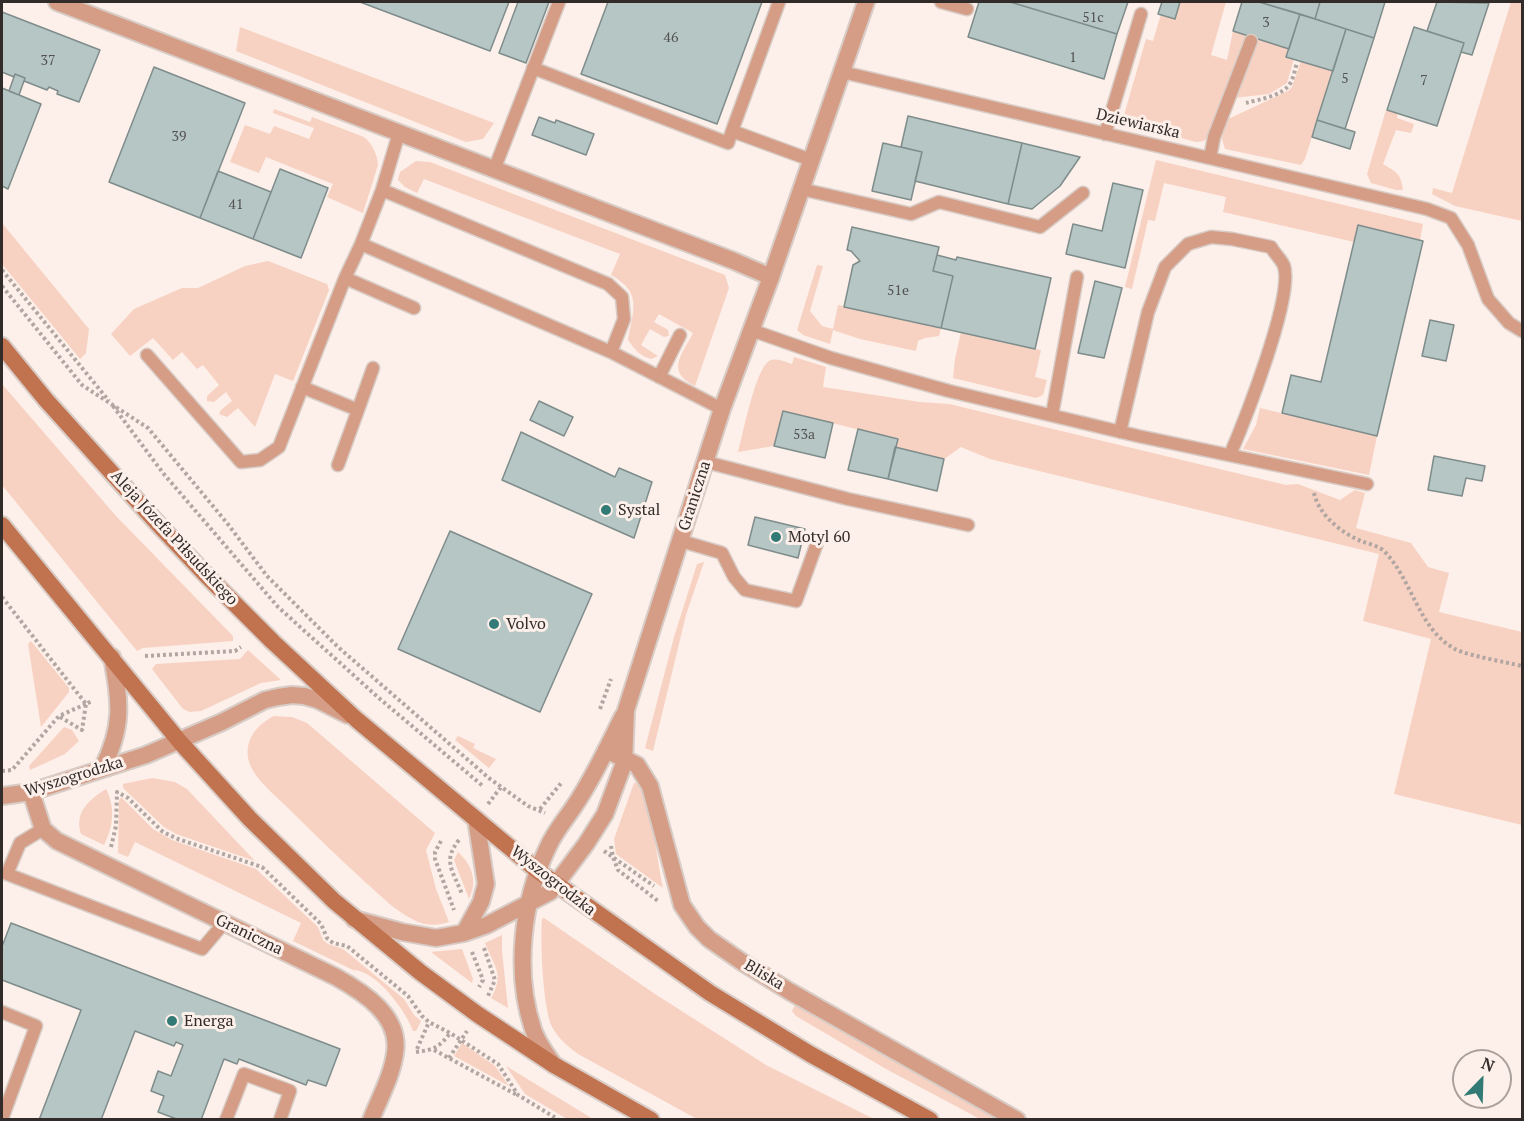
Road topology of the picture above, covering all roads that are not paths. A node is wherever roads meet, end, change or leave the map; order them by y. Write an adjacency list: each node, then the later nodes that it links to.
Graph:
1 (57, 2): 12 (street)
2 (559, 2): 9 (lane)
3 (779, 2): 11 (lane)
4 (866, 2): 10 (street, Graniczna)
5 (941, 2): 6 (lane)
6 (967, 9)
7 (1141, 14): 13 (lane)
8 (1251, 41): 14 (lane)
9 (533, 68): 11 (lane); 16 (lane)
10 (842, 72): 13 (lane, Dziewiarska); 15 (street, Graniczna)
11 (732, 131): 15 (lane)
12 (399, 133): 16 (street); 18 (lane)
13 (1105, 134): 14 (lane, Dziewiarska)
14 (1210, 158): 26 (lane, Dziewiarska)
15 (811, 160): 17 (street, Graniczna)
16 (494, 170): 21 (street)
17 (801, 189): 19 (lane); 21 (street, Graniczna)
18 (382, 190): 20 (lane); 29 (lane)
19 (1083, 193)
20 (362, 244): 23 (lane); 29 (lane)
21 (771, 277): 25 (street, Graniczna)
22 (1077, 277): 36 (lane)
23 (345, 278): 24 (lane); 33 (lane)
24 (414, 308)
25 (751, 330): 34 (street, Graniczna); 36 (lane)
26 (1522, 331)
27 (680, 335): 32 (lane)
28 (2, 346): 48 (main road, Aleja Józefa Piłsudskiego)
29 (611, 352): 32 (lane)
30 (147, 355): 33 (lane)
31 (373, 368): 35 (lane)
32 (659, 377): 34 (lane)
33 (302, 387): 35 (lane)
34 (722, 409): 39 (street, Graniczna)
35 (358, 410): 40 (lane)
36 (1052, 416): 37 (lane)
37 (1120, 432): 38 (lane); 38 (lane)
38 (1230, 455): 41 (lane)
39 (706, 462): 43 (lane); 44 (street, Graniczna)
40 (338, 465)
41 (1367, 484)
42 (2, 525): 46 (main road)
43 (968, 525)
44 (681, 541): 45 (lane); 47 (street, Graniczna)
45 (817, 543)
46 (111, 657): 49 (main road); 52 (street)
47 (626, 710): 50 (street); 51 (street, Graniczna)
48 (357, 720): 49 (street, Wyszogrodzka); 55 (main road, Wyszogrodzka)
49 (180, 742): 52 (street, Wyszogrodzka); 60 (main road)
50 (606, 750): 51 (street, Bliska); 57 (street)
51 (624, 758): 58 (street, Graniczna); 71 (street, Bliska)
52 (102, 769): 53 (street, Wyszogrodzka)
53 (31, 792): 54 (street, Wyszogrodzka); 56 (street)
54 (2, 796)
55 (476, 819): 57 (main road, Wyszogrodzka); 62 (street)
56 (43, 829): 61 (street, Graniczna); 61 (lane)
57 (538, 872): 58 (main road, Wyszogrodzka); 59 (street)
58 (557, 885): 59 (street, Graniczna); 70 (main road, Wyszogrodzka)
59 (529, 904): 62 (street, Graniczna); 64 (street)
60 (353, 918): 62 (street, Graniczna); 64 (main road)
61 (224, 923): 68 (street, Graniczna)
62 (464, 933)
63 (2, 1012): 65 (lane)
64 (554, 1065): 69 (main road)
65 (2, 1119)
66 (226, 1119): 67 (lane)
67 (280, 1119)
68 (371, 1119)
69 (651, 1119)
70 (930, 1119)
71 (1017, 1119)

